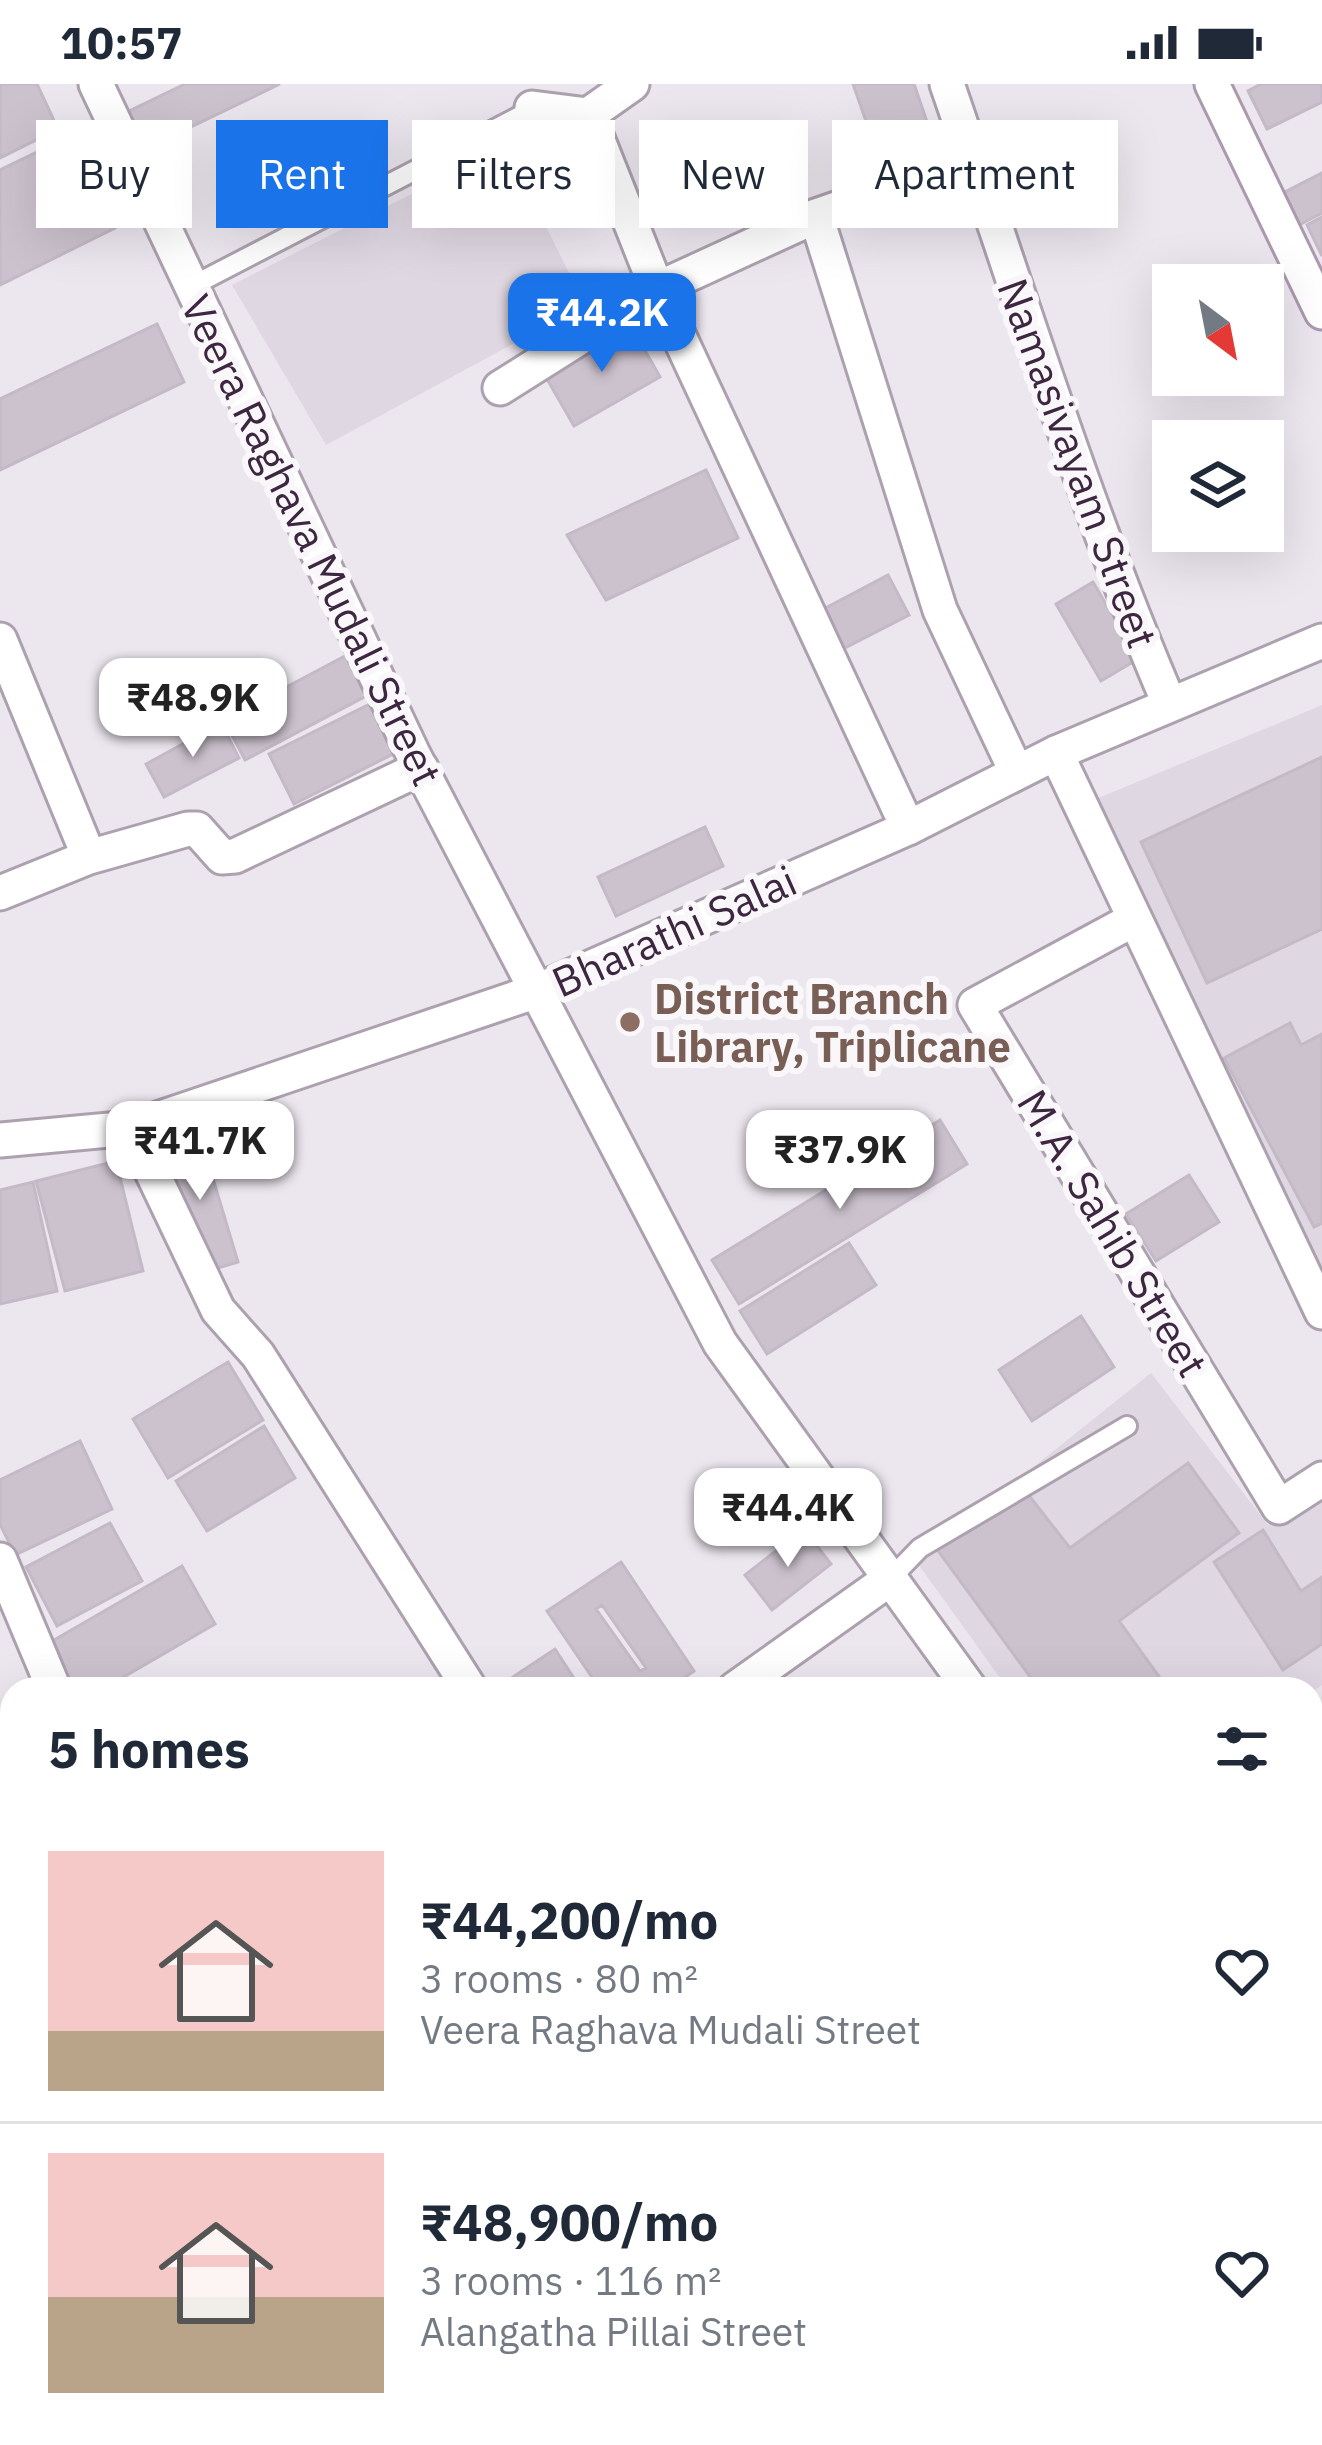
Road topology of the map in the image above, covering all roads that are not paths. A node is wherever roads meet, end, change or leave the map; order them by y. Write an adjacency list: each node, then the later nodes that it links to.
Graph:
1 (96, 84): 11 (street, Veera Raghava Mudali Street)
2 (632, 84): 6 (street)
3 (947, 84): 7 (street, Namasivayam Street)
4 (1212, 84): 13 (street)
5 (526, 112): 6 (street); 11 (lane)
6 (588, 115): 12 (street)
7 (960, 120)
8 (832, 210): 9 (street)
9 (816, 216): 12 (street); 20 (street)
10 (995, 228): 17 (street, Namasivayam Street)
11 (190, 287): 19 (street, Veera Raghava Mudali Street)
12 (657, 289): 14 (street); 21 (street)
13 (1322, 312)
14 (500, 388)
15 (0, 640): 22 (street)
16 (1322, 641): 17 (street, Bharathi Salai)
17 (1168, 703): 18 (street, Bharathi Salai)
18 (1056, 753): 20 (street, Bharathi Salai); 24 (street)
19 (421, 768): 22 (street); 25 (street, Veera Raghava Mudali Street)
20 (1016, 771): 21 (street, Bharathi Salai)
21 (908, 828): 25 (street, Bharathi Salai)
22 (89, 856): 23 (street)
23 (0, 892)
24 (1131, 921): 28 (street); 30 (street, M.A. Sahib Street)
25 (537, 991): 26 (street, Bharathi Salai); 32 (street, Veera Raghava Mudali Street)
26 (131, 1128): 27 (street, Bharathi Salai); 34 (street)
27 (0, 1140)
28 (1322, 1312)
29 (1126, 1426): 32 (lane)
30 (1322, 1479)
31 (0, 1560): 33 (street)
32 (891, 1578): 35 (street); 36 (street, Veera Raghava Mudali Street)
33 (49, 1677)
34 (462, 1677)
35 (752, 1677)
36 (961, 1677)

